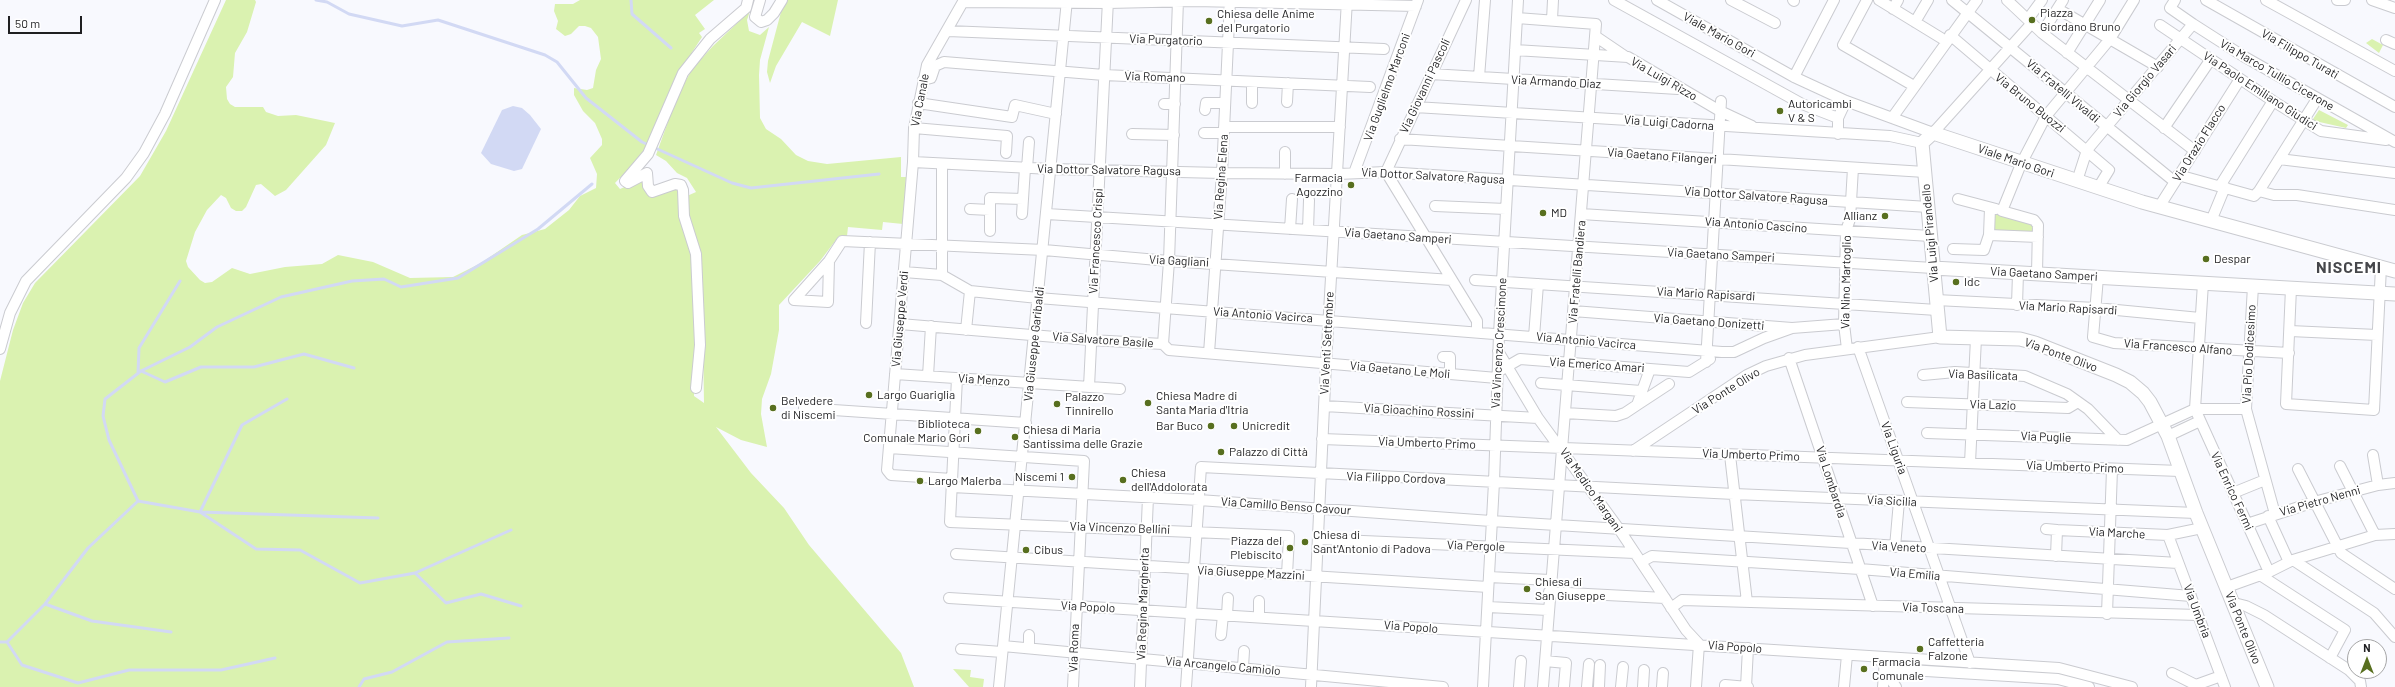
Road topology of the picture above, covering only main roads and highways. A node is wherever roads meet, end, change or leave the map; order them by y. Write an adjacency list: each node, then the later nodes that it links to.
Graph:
1 (1922, 143): 2 (main road, Via Luigi Pirandello); 3 (main road, Viale Mario Gori)
2 (1933, 268): 4 (main road, Via Gaetano Samperi); 5 (main road, Via Luigi Pirandello)
3 (2395, 271)
4 (2395, 294)
5 (1940, 338): 6 (main road, Via Ponte Olivo)
6 (2267, 687)

